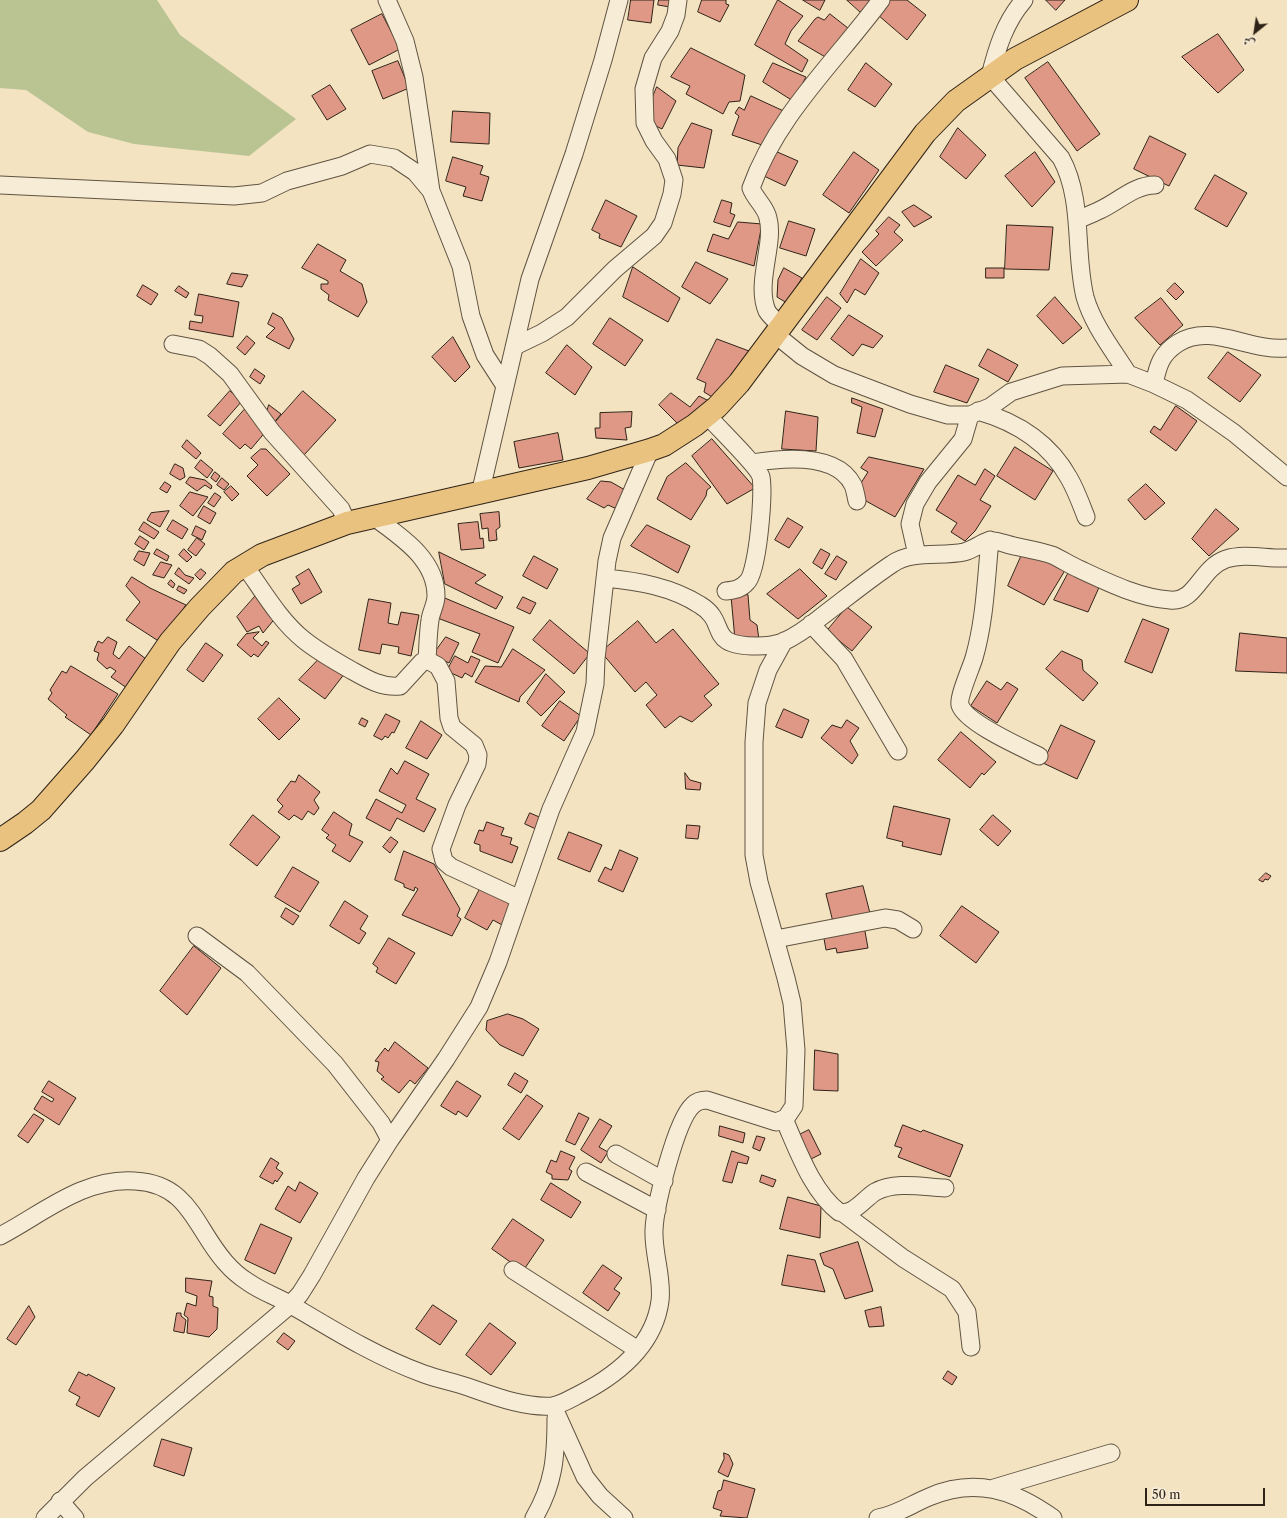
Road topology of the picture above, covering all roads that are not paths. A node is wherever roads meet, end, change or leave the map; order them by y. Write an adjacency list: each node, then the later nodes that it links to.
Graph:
1 (387, 0): 10 (street)
2 (619, 0): 14 (street)
3 (678, 0): 14 (street)
4 (881, 0): 12 (street)
5 (1024, 0): 7 (street)
6 (1126, 0): 7 (main road)
7 (990, 76): 11 (street); 12 (main road)
8 (0, 184): 10 (street)
9 (1155, 185): 11 (street)
10 (431, 191): 18 (street)
11 (1077, 220): 16 (street)
12 (779, 331): 19 (street); 20 (main road)
13 (173, 344): 28 (street)
14 (515, 346): 18 (street)
15 (1287, 348): 17 (street)
16 (1128, 374): 17 (street); 19 (street)
17 (1154, 384): 23 (street)
18 (505, 386): 24 (street)
19 (974, 413): 27 (street); 30 (street)
20 (707, 415): 21 (main road); 22 (street)
21 (650, 450): 24 (main road); 33 (street)
22 (752, 463): 25 (street); 34 (street)
23 (1287, 477)
24 (480, 494): 26 (main road)
25 (857, 500)
26 (374, 517): 28 (main road); 37 (street)
27 (1086, 517)
28 (347, 523): 32 (main road)
29 (990, 540): 30 (street); 31 (street); 39 (street)
30 (917, 555): 35 (street)
31 (1287, 558)
32 (245, 566): 37 (street); 40 (main road)
33 (605, 578): 36 (street); 41 (street)
34 (726, 590)
35 (811, 624): 36 (street); 38 (street)
36 (784, 641): 44 (street)
37 (428, 660): 41 (street)
38 (898, 751)
39 (1038, 756)
40 (0, 840)
41 (520, 899): 46 (street)
42 (913, 929): 44 (street)
43 (197, 936): 46 (street)
44 (776, 939): 45 (street)
45 (784, 1119): 49 (street); 52 (street)
46 (390, 1140): 55 (street)
47 (616, 1154): 49 (street)
48 (586, 1172): 51 (street)
49 (664, 1181): 51 (street)
50 (945, 1188): 52 (street)
51 (657, 1210): 57 (street)
52 (843, 1213): 56 (street)
53 (0, 1236): 55 (street)
54 (513, 1270): 57 (street)
55 (290, 1304): 58 (street); 61 (street)
56 (971, 1347)
57 (638, 1350): 58 (street)
58 (554, 1409): 64 (street); 65 (street)
59 (1111, 1453): 60 (street)
60 (994, 1488): 66 (street); 67 (street)
61 (60, 1501): 62 (street); 63 (street)
62 (45, 1518)
63 (75, 1518)
64 (534, 1518)
65 (624, 1518)
66 (878, 1518)
67 (1053, 1518)

